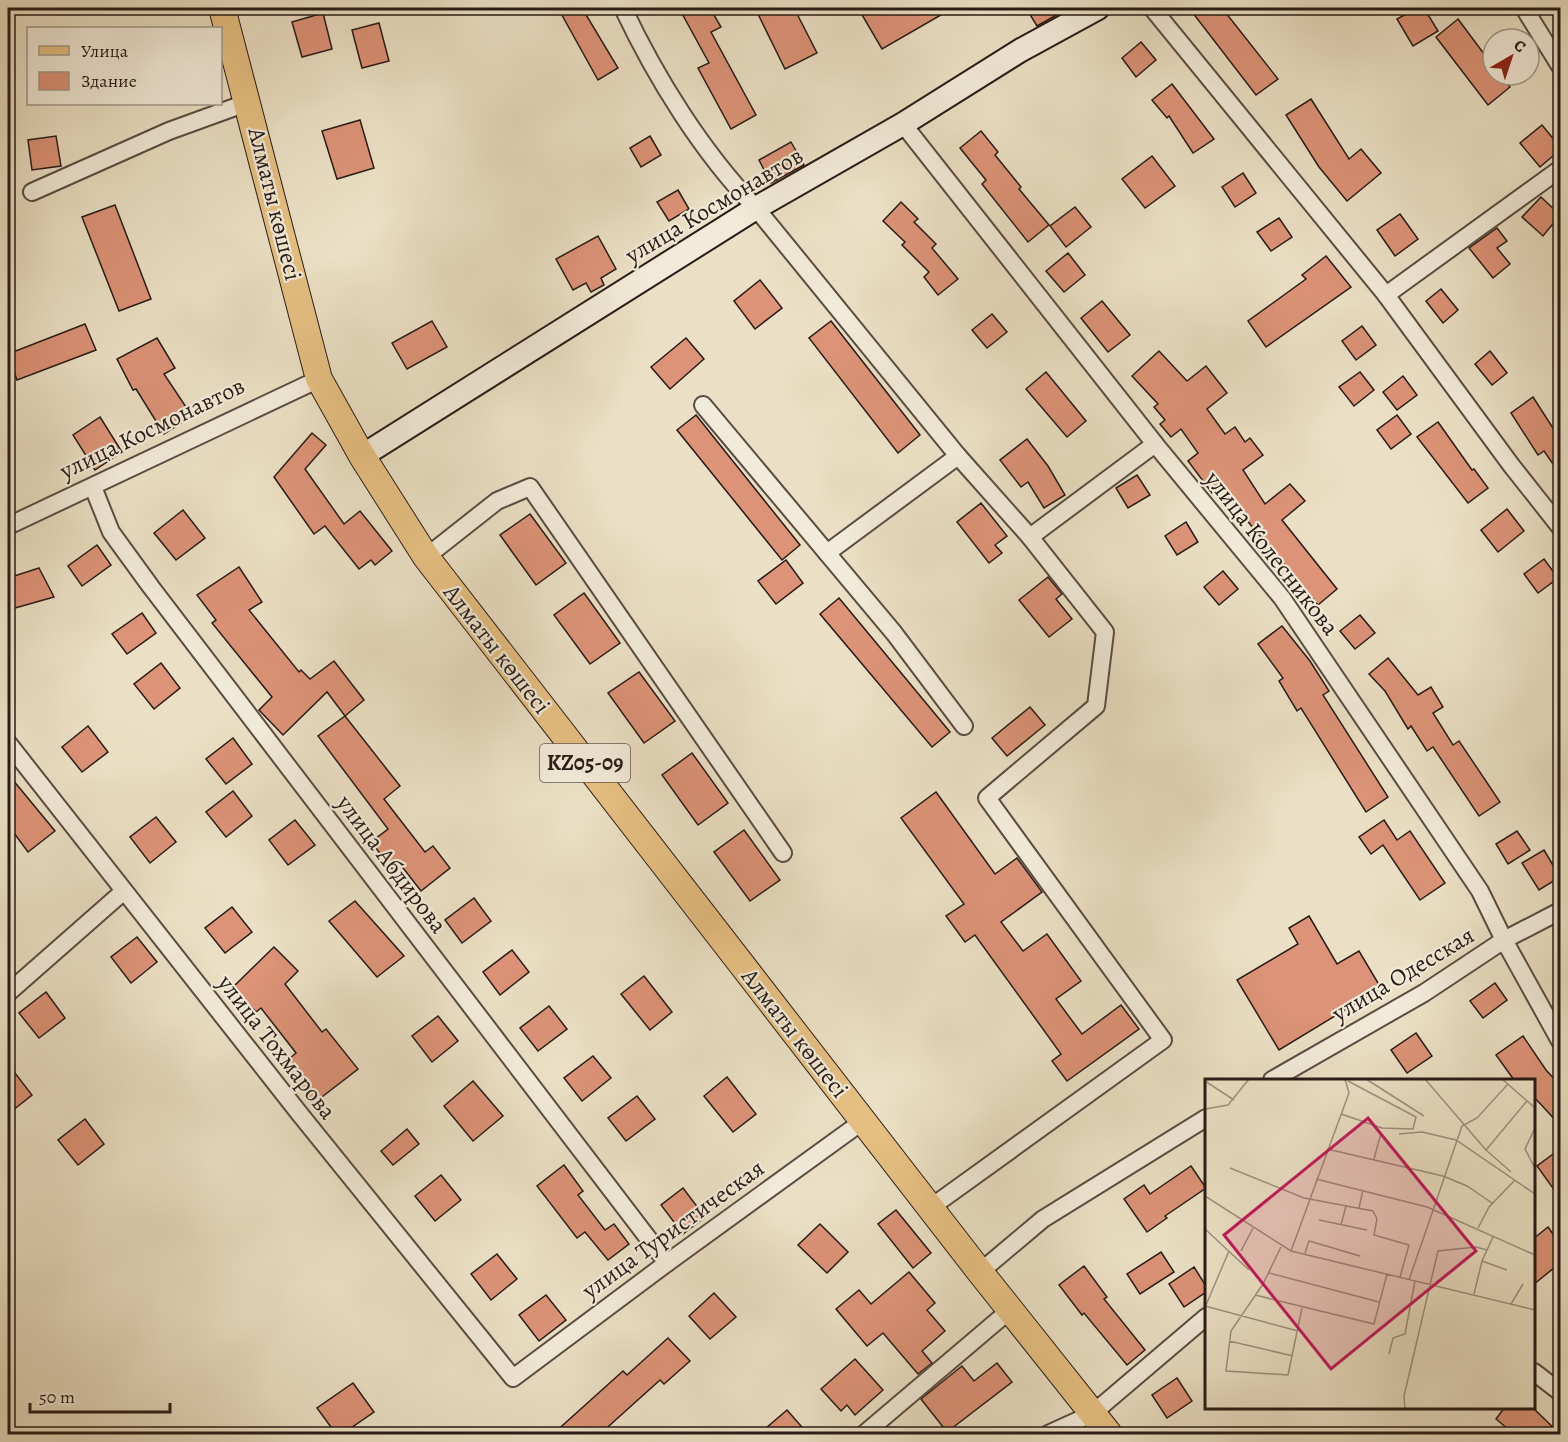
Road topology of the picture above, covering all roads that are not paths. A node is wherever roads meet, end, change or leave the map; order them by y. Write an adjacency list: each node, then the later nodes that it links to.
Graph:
1 (222, 8): 7 (main road, Алматы көшесі / KZ05-09)
2 (623, 8): 11 (street)
3 (1098, 8): 8 (main road, улица Космонавтов)
4 (1152, 8): 12 (street)
5 (1524, 8): 6 (street)
6 (1560, 66)
7 (249, 102): 10 (street); 13 (main road, Алматы көшесі / KZ05-09)
8 (903, 124): 11 (main road, улица Космонавтов); 15 (street, улица Колесникова)
9 (1560, 169): 12 (street)
10 (32, 192)
11 (756, 208): 16 (main road, улица Космонавтов); 17 (street)
12 (1386, 295): 20 (street)
13 (319, 379): 16 (main road, Алматы көшесі / KZ05-09); 18 (street, улица Космонавтов)
14 (703, 405): 22 (street)
15 (1155, 444): 21 (street); 29 (street, улица Колесникова)
16 (362, 456): 23 (main road, Алматы көшесі / KZ05-09)
17 (958, 456): 21 (street); 22 (street)
18 (93, 487): 19 (street, улица Космонавтов); 36 (street, улица Абдирова)
19 (8, 526)
20 (1560, 527)
21 (1030, 537): 35 (street)
22 (827, 553): 24 (street)
23 (426, 557): 26 (street); 34 (main road, Алматы көшесі / KZ05-09)
24 (964, 726)
25 (8, 743): 27 (street, улица Тохмарова)
26 (783, 853)
27 (124, 891): 30 (street); 41 (street, улица Тохмарова)
28 (1560, 911): 29 (street, улица Одесская)
29 (1504, 940): 31 (street, улица Колесникова); 32 (street, улица Одесская)
30 (8, 993)
31 (1560, 1041)
32 (1274, 1079)
33 (1205, 1119): 37 (street)
34 (863, 1121): 35 (main road, Алматы көшесі / KZ05-09); 36 (street, улица Туристическая)
35 (930, 1208): 37 (main road, Алматы көшесі / KZ05-09)
36 (667, 1263): 41 (street, улица Туристическая)
37 (980, 1272): 38 (main road, Алматы көшесі / KZ05-09)
38 (1010, 1310): 43 (main road, Алматы көшесі / KZ05-09); 44 (street)
39 (1205, 1318): 43 (street)
40 (1535, 1373): 42 (street)
41 (513, 1378)
42 (1560, 1392)
43 (1092, 1414): 45 (street); 46 (main road, Алматы көшесі / KZ05-09)
44 (864, 1434)
45 (1048, 1434)
46 (1109, 1434)

